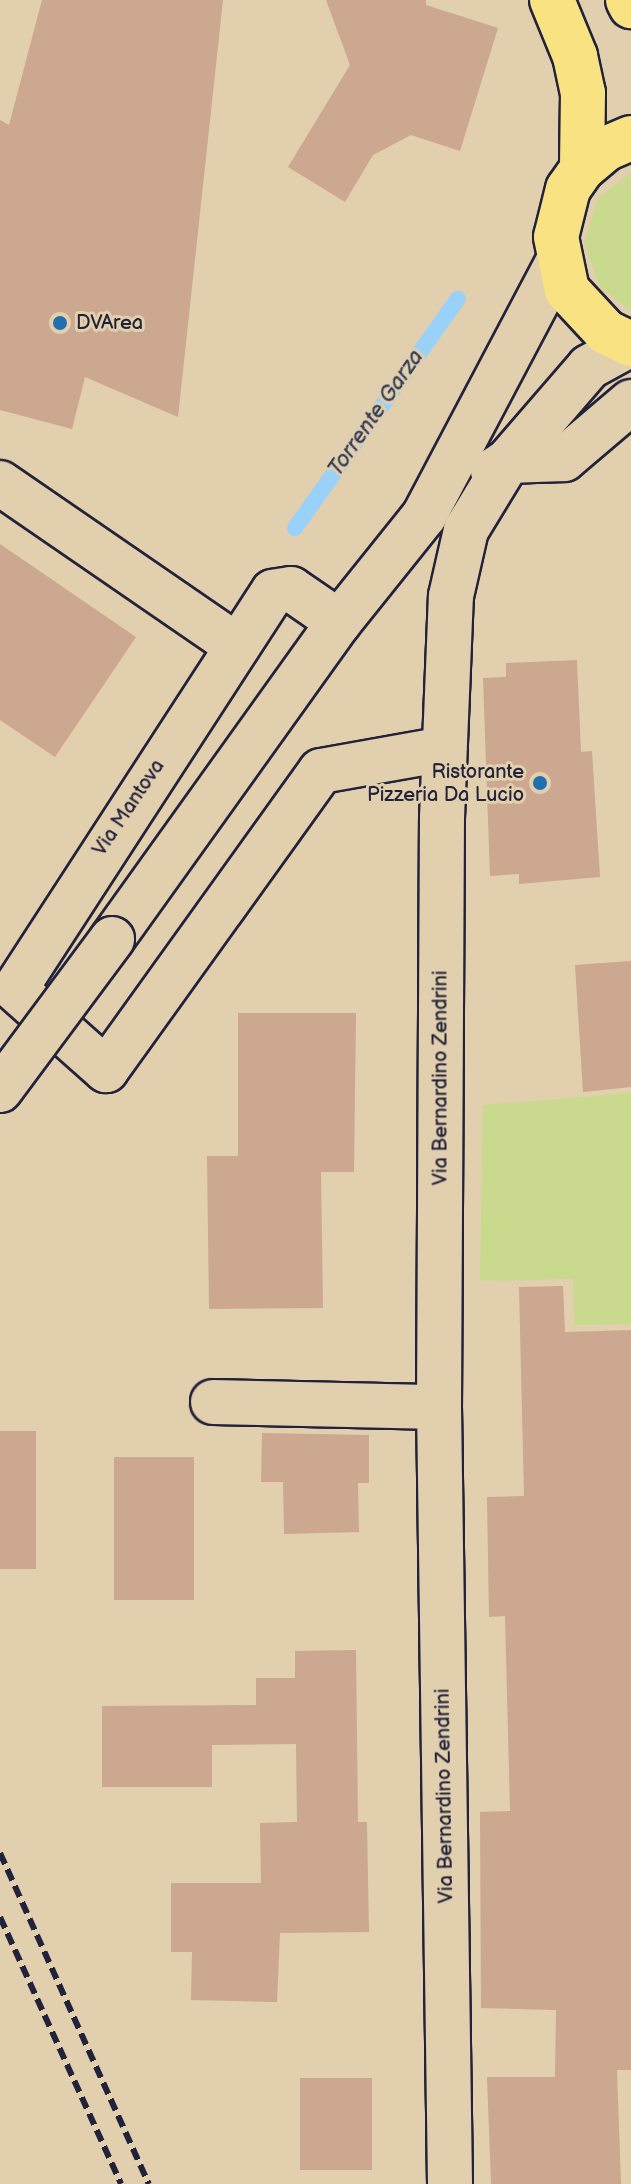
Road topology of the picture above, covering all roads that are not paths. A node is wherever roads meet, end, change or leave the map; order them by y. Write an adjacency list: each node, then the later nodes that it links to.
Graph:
1 (552, 0): 5 (main road)
2 (628, 0): 3 (main road)
3 (631, 6)
4 (631, 138): 5 (main road)
5 (582, 169): 6 (main road)
6 (558, 262): 7 (main road); 11 (street)
7 (631, 344): 9 (street)
8 (631, 402): 9 (street)
9 (508, 461): 11 (street); 14 (street, Via Bernardino Zendrini)
10 (0, 483): 13 (street)
11 (424, 516): 12 (street)
12 (339, 622): 13 (street, Via Mantova); 15 (street, bridge)
13 (237, 646): 14 (street, Via Mantova)
14 (444, 749): 17 (street, Via Bernardino Zendrini)
15 (0, 1090)
16 (213, 1402): 17 (street)
17 (439, 1407): 18 (street, Via Bernardino Zendrini)
18 (450, 2184)

